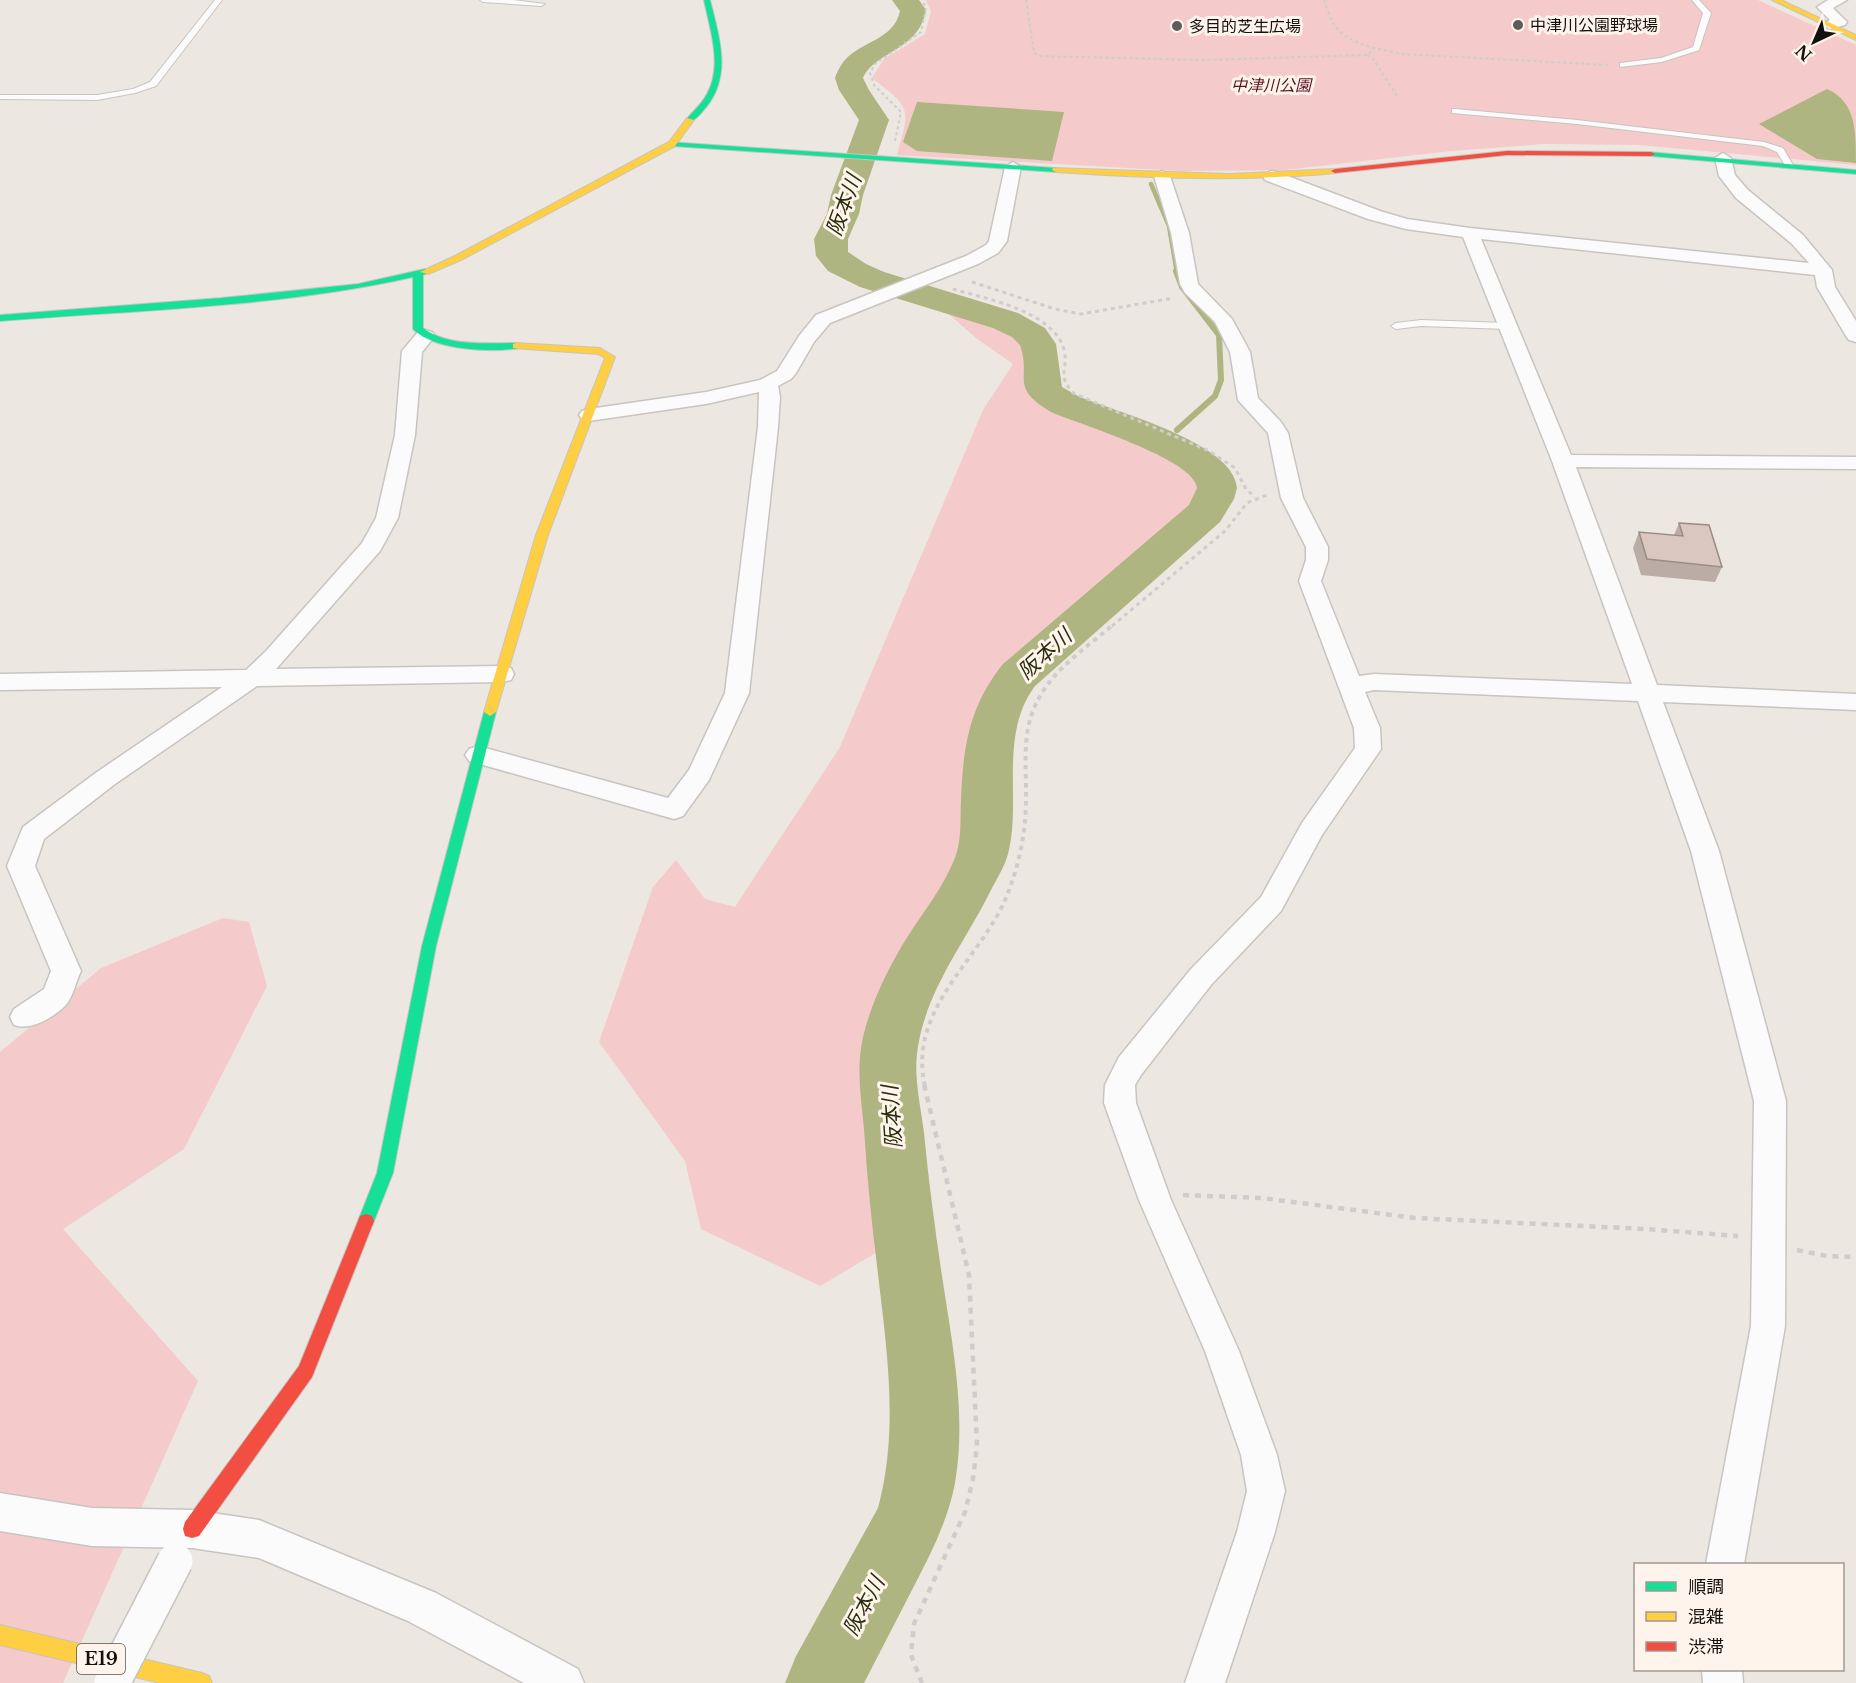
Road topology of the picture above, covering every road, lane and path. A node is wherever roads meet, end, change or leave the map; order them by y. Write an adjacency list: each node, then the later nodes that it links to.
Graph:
1 (219, 0): 17 (lane)
2 (483, 0): 10 (lane)
3 (707, 0): 19 (main road)
4 (922, 0): 20 (path)
5 (1026, 0): 14 (path)
6 (1324, 0): 13 (path)
7 (1695, 0): 15 (lane)
8 (1775, 0): 11 (main road)
9 (1840, 0): 11 (street)
10 (541, 4)
11 (1830, 25): 12 (main road)
12 (1856, 38)
13 (1374, 49): 14 (path); 15 (path)
14 (1367, 55): 16 (path)
15 (1623, 65)
16 (1397, 96)
17 (0, 97)
18 (1455, 111): 22 (lane)
19 (672, 144): 20 (main road); 30 (main road)
20 (883, 158): 23 (main road)
21 (1724, 158): 22 (main road); 26 (main road); 28 (street)
22 (1789, 165): 24 (main road)
23 (1012, 168): 25 (main road); 29 (street)
24 (1856, 172)
25 (1162, 176): 26 (main road); 42 (street)
26 (1271, 176): 27 (street)
27 (1470, 233): 28 (street); 35 (street)
28 (1823, 270): 37 (street)
29 (946, 271): 31 (street); 32 (path)
30 (418, 275): 33 (main road); 36 (main road)
31 (922, 280): 38 (street); 43 (path)
32 (1182, 297)
33 (0, 318)
34 (1396, 326): 35 (lane)
35 (1507, 326): 40 (street)
36 (424, 336): 39 (main road); 45 (street)
37 (1856, 336)
38 (767, 384): 39 (street); 50 (street)
39 (590, 415): 44 (main road)
40 (1563, 461): 41 (street); 48 (street)
41 (1856, 463)
42 (1291, 494): 43 (path); 47 (street)
43 (1255, 497): 62 (path)
44 (502, 674): 45 (street); 50 (main road)
45 (252, 678): 46 (street); 51 (street)
46 (0, 682)
47 (1351, 686): 48 (street); 52 (street)
48 (1646, 693): 49 (street); 53 (street)
49 (1856, 702)
50 (478, 755): 56 (main road)
51 (25, 1017)
52 (1155, 1200): 53 (path); 63 (street)
53 (1769, 1242): 54 (path); 57 (street)
54 (1856, 1257)
55 (0, 1512): 56 (street)
56 (184, 1545): 59 (street, bridge); 61 (street)
57 (1725, 1563)
58 (0, 1635): 60 (main road, E19)
59 (112, 1683)
60 (202, 1683)
61 (564, 1683)
62 (922, 1683)
63 (1205, 1683)

